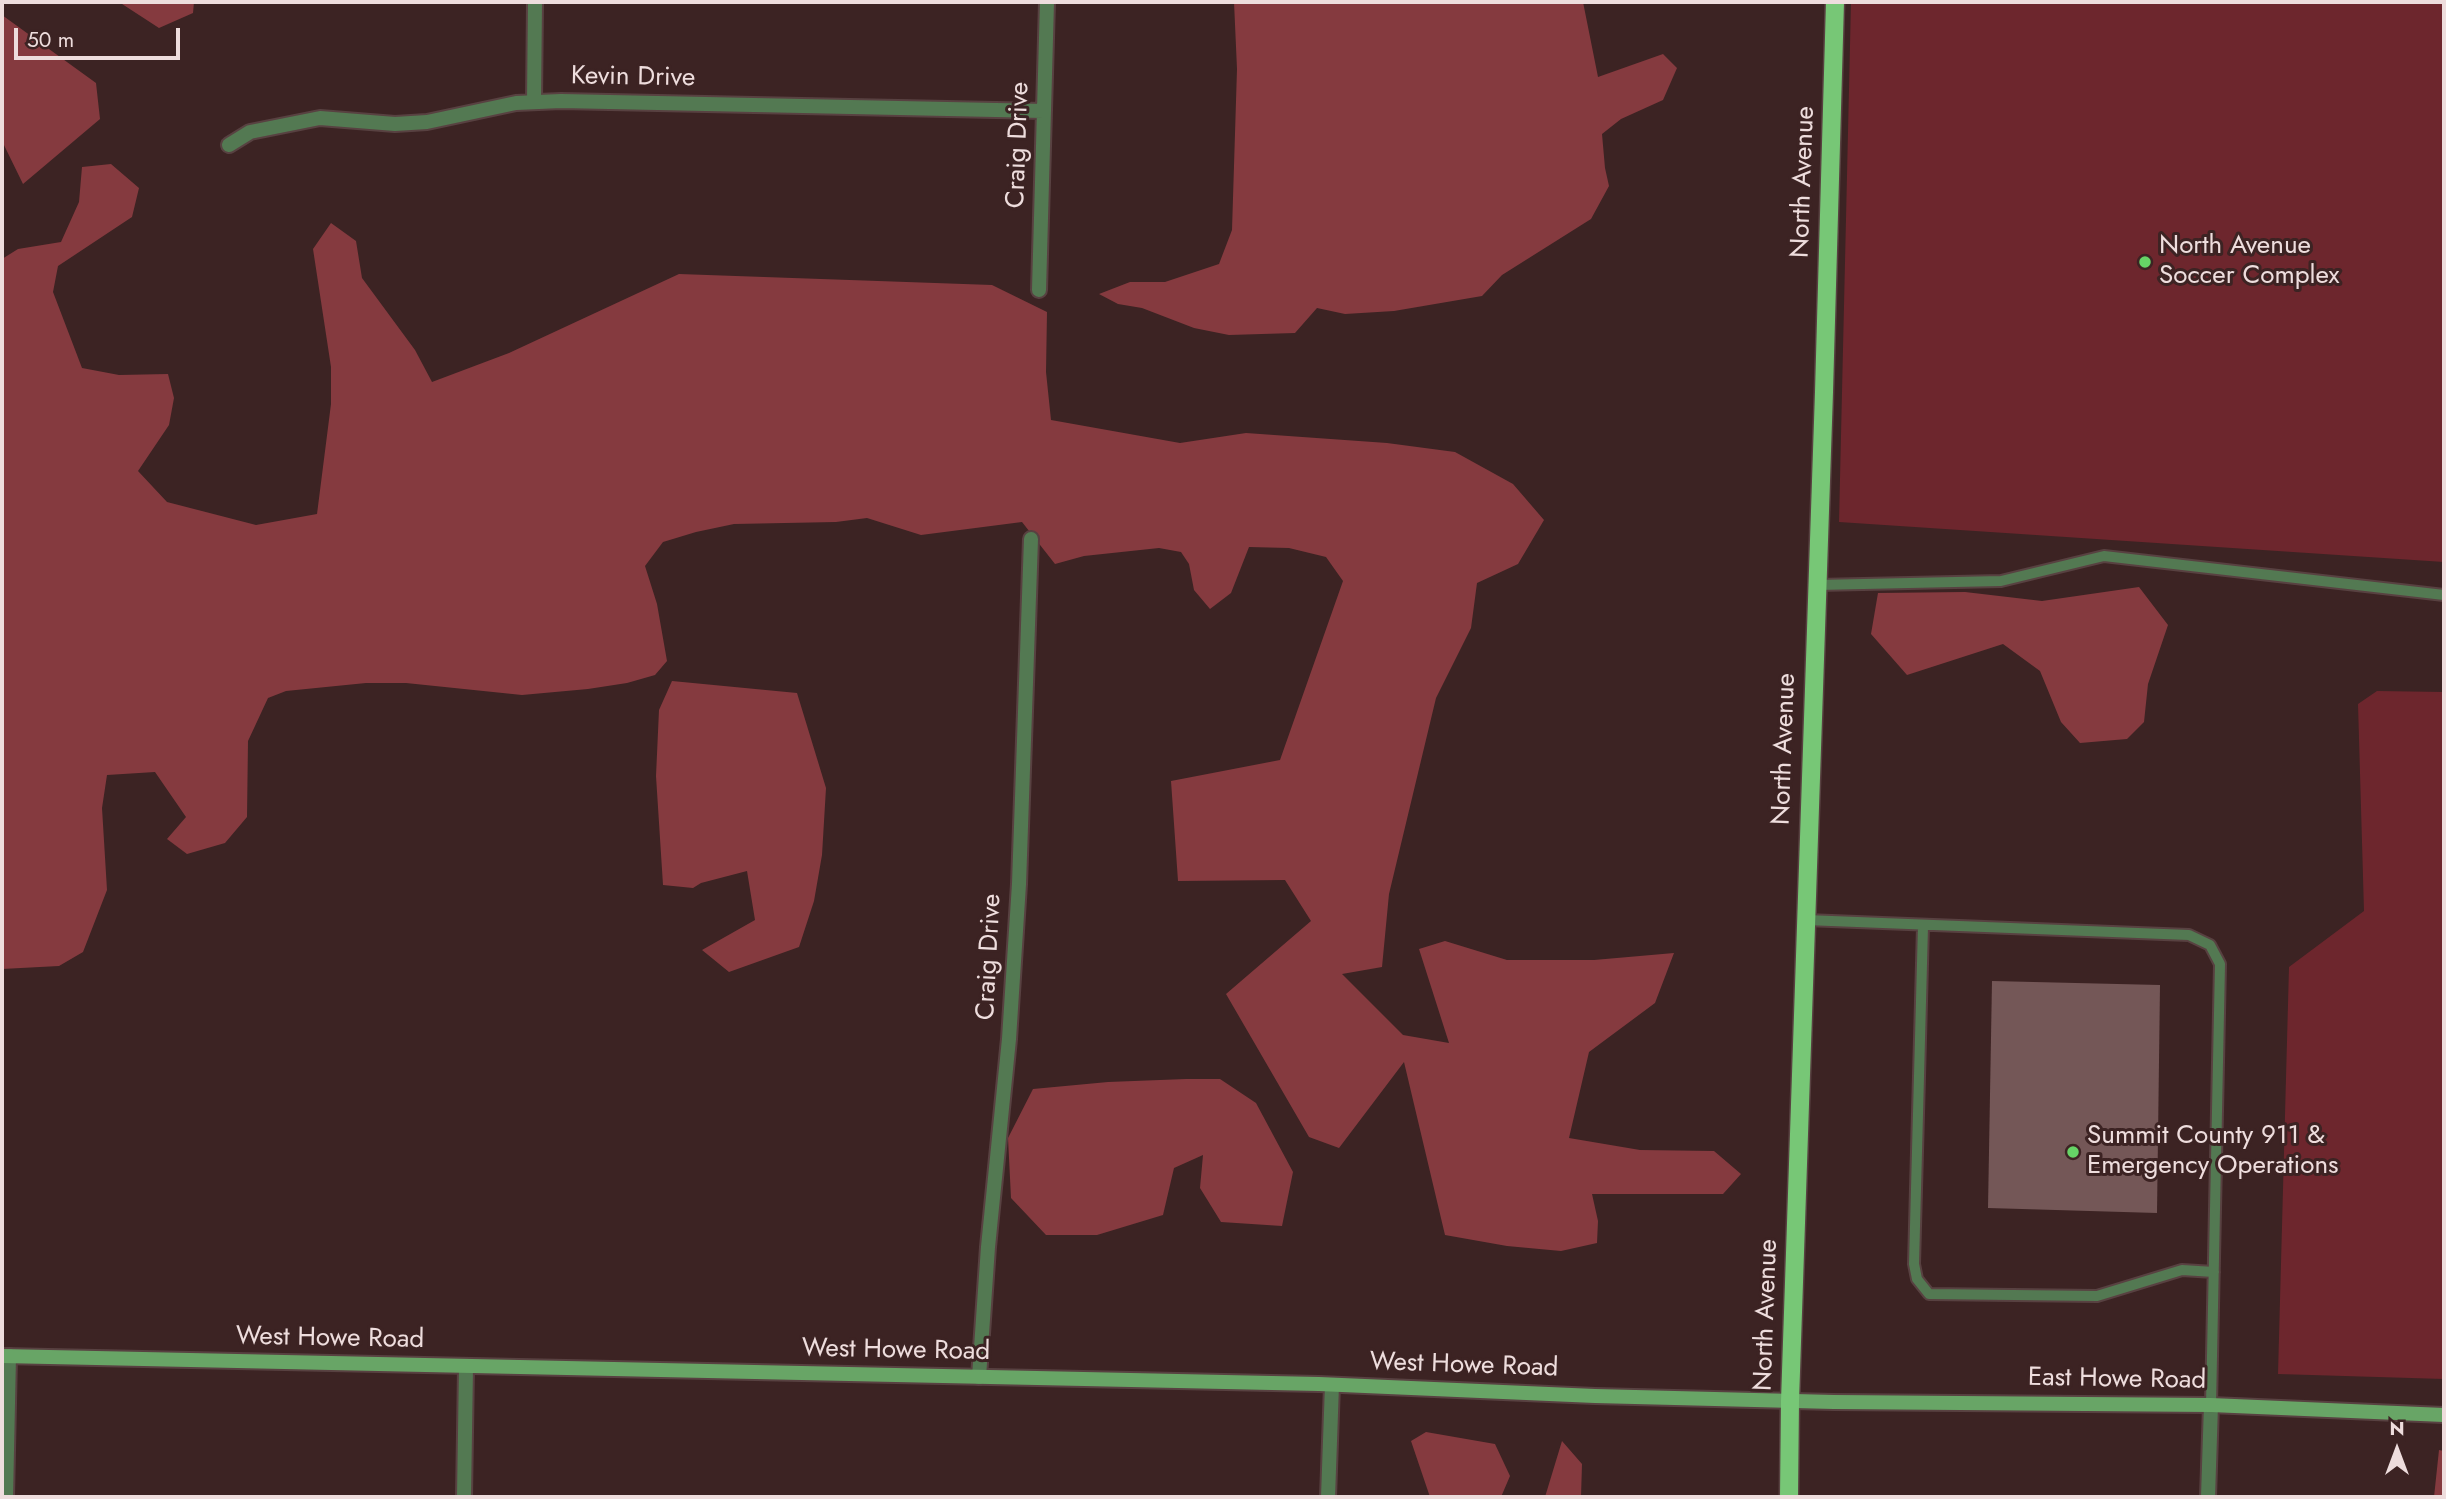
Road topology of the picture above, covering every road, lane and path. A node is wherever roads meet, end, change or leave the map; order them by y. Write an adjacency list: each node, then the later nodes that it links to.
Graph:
1 (535, 2): 4 (street)
2 (1047, 2): 5 (street, Craig Drive)
3 (1835, 2): 9 (main road, North Avenue)
4 (534, 102): 5 (street, Kevin Drive); 6 (street, Kevin Drive)
5 (1045, 111): 7 (street, Craig Drive)
6 (229, 145)
7 (1040, 290)
8 (1031, 538): 16 (street, Craig Drive)
9 (1817, 584): 10 (lane); 11 (main road, North Avenue)
10 (2444, 595)
11 (1806, 920): 12 (lane); 18 (main road, North Avenue)
12 (1923, 926): 13 (lane); 13 (lane)
13 (2214, 1272): 19 (lane)
14 (5, 1356): 15 (main road, West Howe Road); 21 (street)
15 (466, 1367): 16 (main road, West Howe Road); 22 (street)
16 (979, 1377): 17 (main road, West Howe Road)
17 (1332, 1385): 18 (main road, West Howe Road); 23 (street)
18 (1790, 1401): 19 (main road, East Howe Road); 24 (main road, North Avenue)
19 (2211, 1405): 20 (main road, East Howe Road); 25 (street)
20 (2444, 1415)
21 (6, 1497)
22 (464, 1497)
23 (1328, 1497)
24 (1789, 1497)
25 (2208, 1497)

